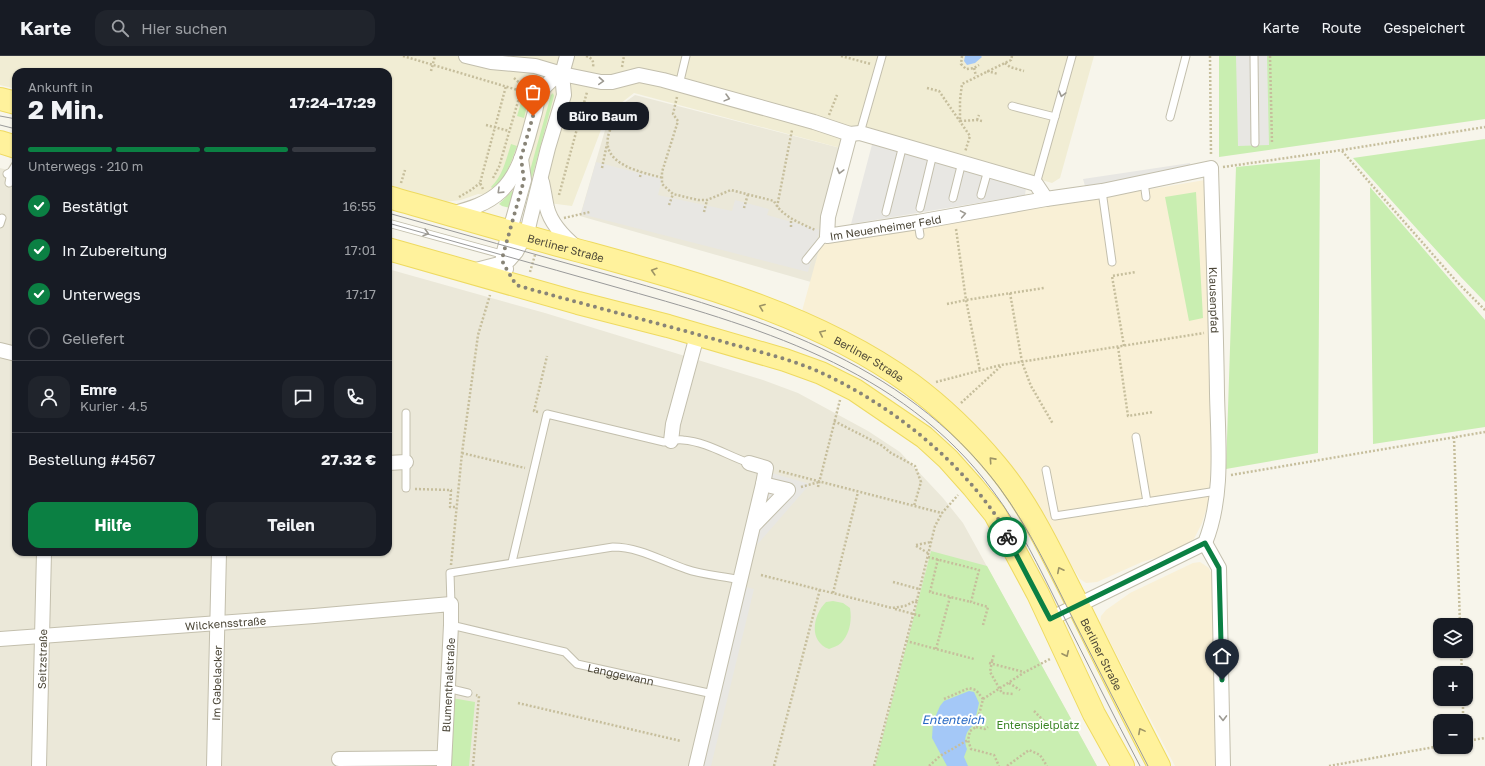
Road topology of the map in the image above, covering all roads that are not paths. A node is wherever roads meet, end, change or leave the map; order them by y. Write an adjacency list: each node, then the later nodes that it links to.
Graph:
1 (466, 56): 8 (street)
2 (567, 56): 8 (street)
3 (686, 56): 9 (lane)
4 (882, 56): 15 (lane)
5 (1072, 56): 13 (lane, one-way to 13)
6 (1186, 56): 14 (lane)
7 (1254, 56): 17 (lane)
8 (562, 74): 9 (street, one-way to 9); 21 (street); 26 (street)
9 (679, 85): 15 (street, one-way to 15)
10 (0, 99): 11 (main road)
11 (12, 102)
12 (1012, 106): 13 (lane)
13 (1055, 117): 29 (lane)
14 (1170, 117)
15 (855, 133): 18 (street); 40 (street, Im Neuenheimer Feld, one-way to 40)
16 (0, 142): 19 (main road)
17 (1255, 143)
18 (903, 145): 20 (street); 36 (lane)
19 (12, 146)
20 (933, 154): 22 (street); 38 (lane)
21 (521, 158): 37 (street, one-way to 37); 41 (street)
22 (962, 162): 25 (street); 34 (lane)
23 (1211, 168): 27 (street, Im Neuenheimer Feld); 60 (street, Klausenpfad)
24 (12, 169): 28 (lane)
25 (988, 170): 29 (street); 32 (lane)
26 (541, 176): 41 (street); 43 (street)
27 (1144, 182): 31 (street, Im Neuenheimer Feld); 33 (lane)
28 (9, 183)
29 (1036, 184): 35 (street)
30 (394, 191): 37 (main road, Berliner Straße)
31 (1102, 191): 35 (street, Im Neuenheimer Feld); 45 (lane)
32 (981, 195)
33 (1146, 197)
34 (953, 198)
35 (1046, 199): 38 (street, Im Neuenheimer Feld, one-way to 35)
36 (886, 212)
37 (450, 214): 41 (main road, Berliner Straße)
38 (919, 222): 40 (street, Im Neuenheimer Feld)
39 (392, 224): 41 (lane, one-way to 41)
40 (827, 236): 44 (lane)
41 (516, 246): 43 (main road, Berliner Straße); 46 (street); 47 (street)
42 (392, 250): 46 (main road)
43 (580, 251): 69 (main road, Berliner Straße, one-way to 43)
44 (806, 260)
45 (1112, 262)
46 (472, 272): 47 (main road)
47 (521, 286): 70 (main road)
48 (695, 343): 53 (street)
49 (0, 350): 50 (street)
50 (12, 353)
51 (406, 413): 54 (lane)
52 (1136, 437): 61 (lane)
53 (671, 441): 56 (lane); 66 (lane)
54 (406, 462): 55 (street); 59 (lane)
55 (392, 463)
56 (749, 463): 58 (street)
57 (1046, 470): 61 (lane)
58 (763, 484): 62 (street); 62 (street)
59 (406, 488)
60 (1217, 491): 61 (lane); 63 (street, Klausenpfad)
61 (1147, 502)
62 (753, 526): 67 (street)
63 (1205, 543): 69 (street); 85 (street, one-way to 85)
64 (44, 556): 73 (street, Seitzstraße)
65 (219, 556): 71 (street, Im Gabelacker)
66 (512, 562): 67 (lane); 68 (lane)
67 (740, 580): 77 (street)
68 (451, 604): 71 (street, Wilckensstraße); 72 (street, Blumenthalstraße)
69 (1078, 605): 70 (street); 84 (main road, Berliner Straße, one-way to 69)
70 (1050, 619): 83 (main road, one-way to 83)
71 (217, 622): 73 (street, Wilckensstraße); 81 (street, Im Gabelacker)
72 (451, 625): 75 (street, Blumenthalstraße); 77 (lane, Langgewann)
73 (41, 636): 74 (street, Wilckensstraße); 80 (street, Seitzstraße)
74 (0, 639)
75 (447, 688): 76 (lane); 79 (street, Blumenthalstraße)
76 (468, 693)
77 (713, 694): 82 (street)
78 (340, 759): 79 (street)
79 (444, 762)
80 (39, 766)
81 (214, 766)
82 (696, 766)
83 (1123, 766)
84 (1160, 766)
85 (1223, 766)

